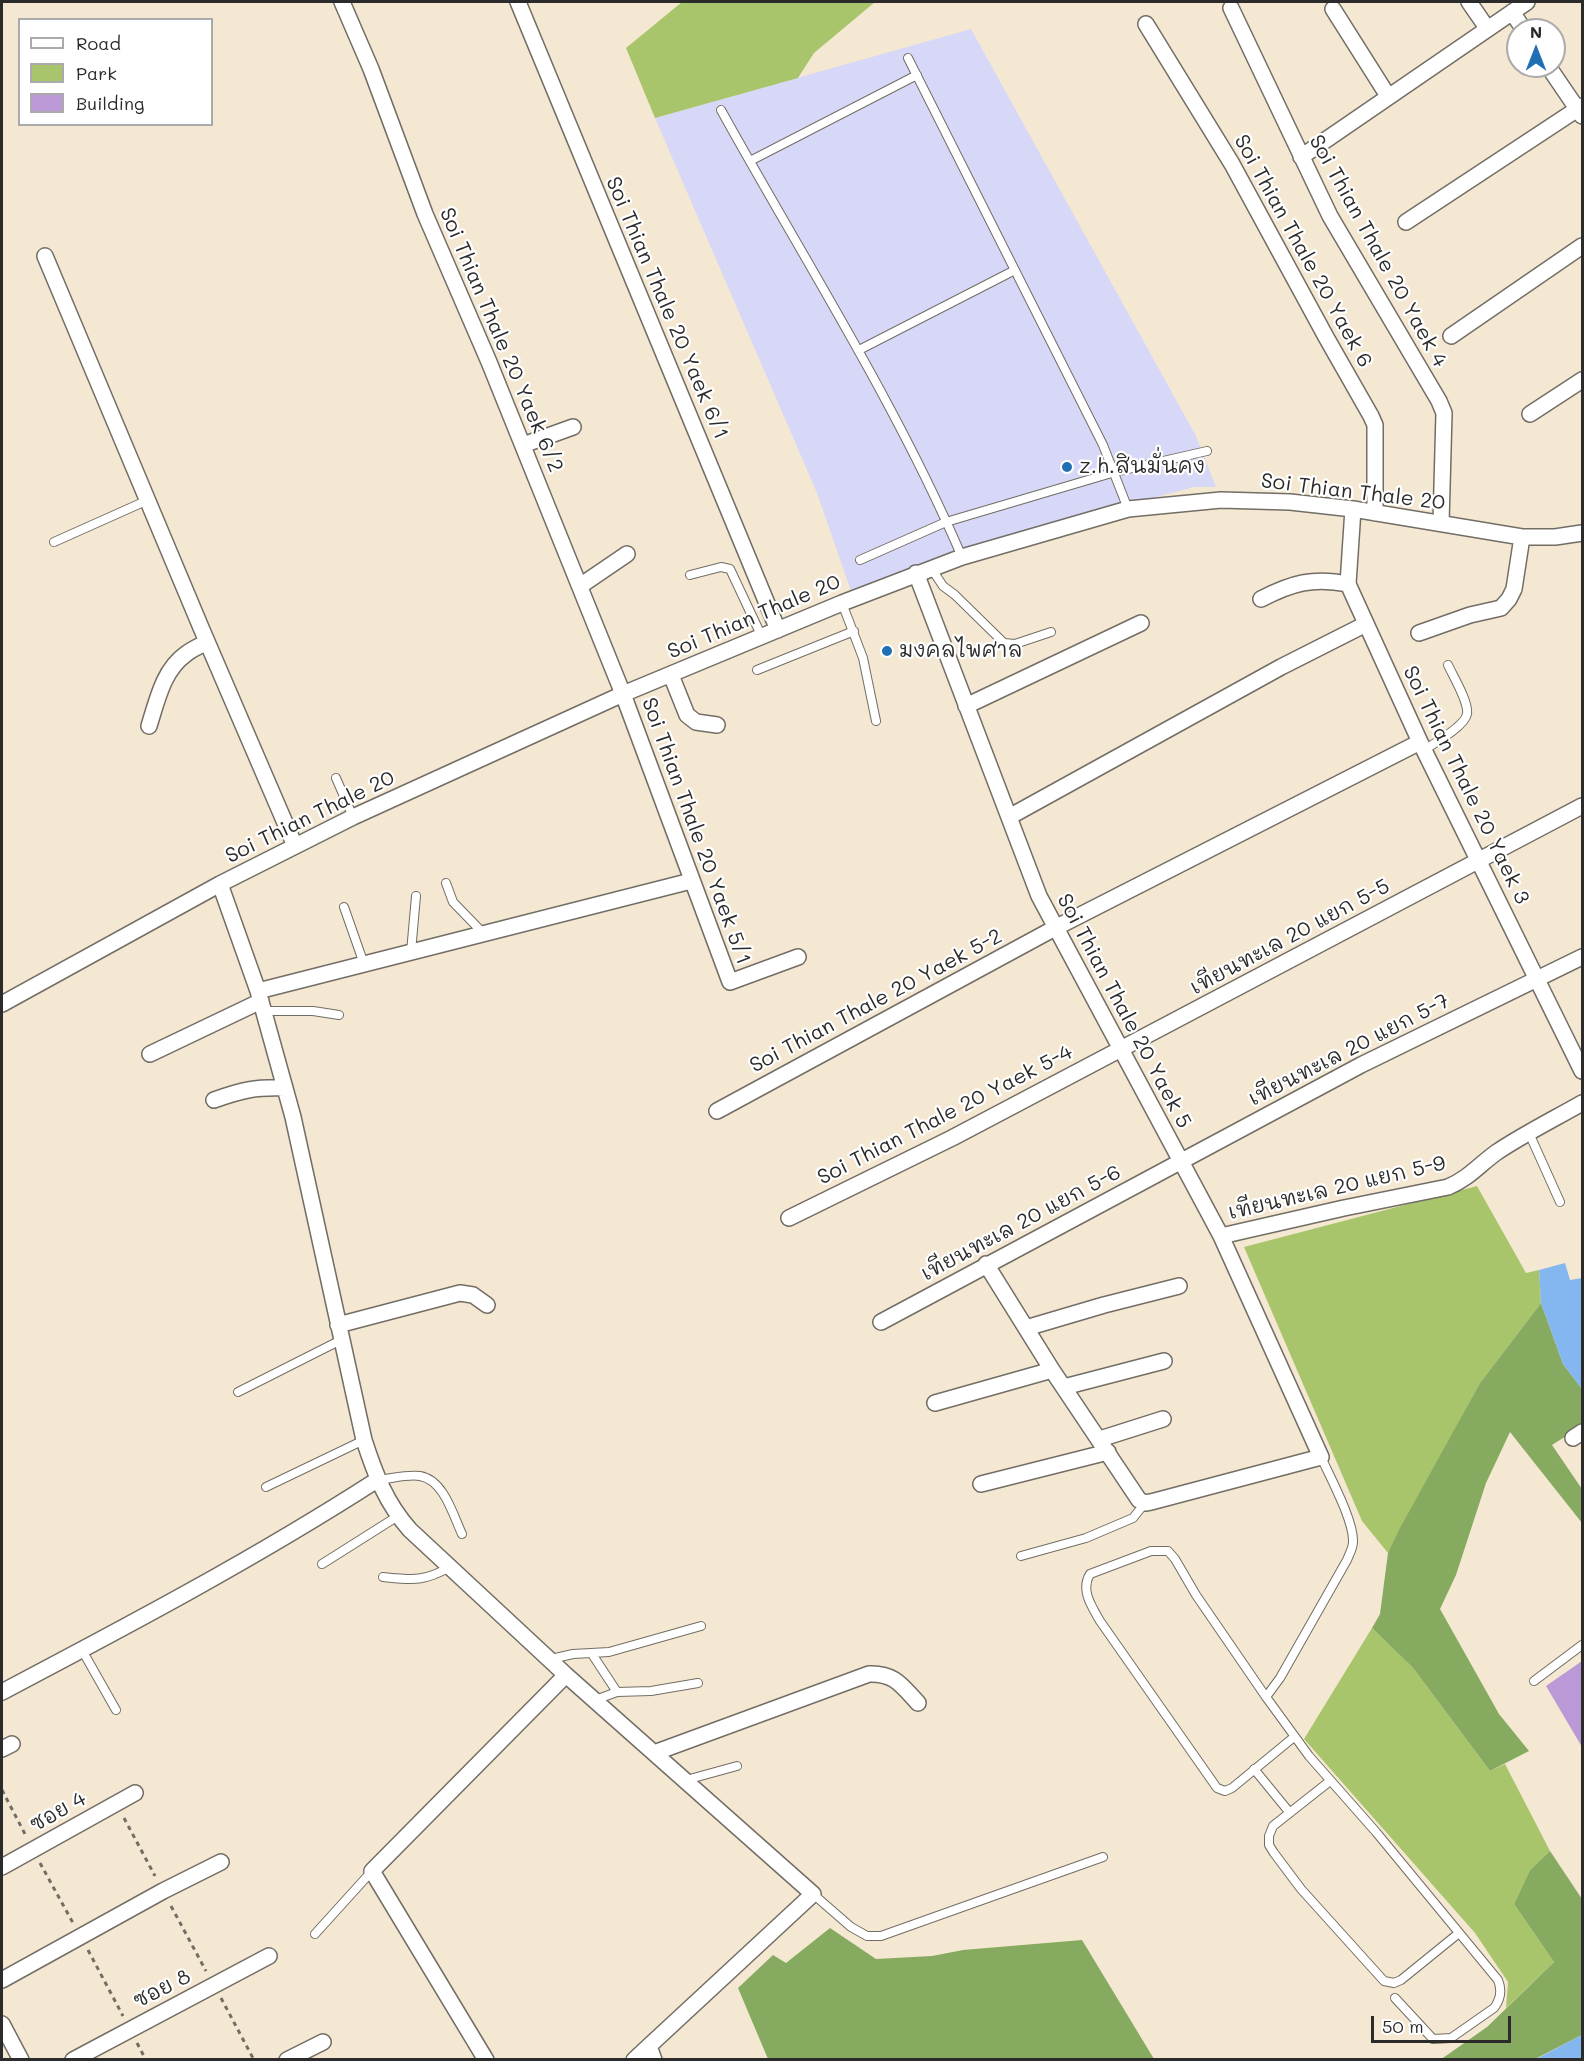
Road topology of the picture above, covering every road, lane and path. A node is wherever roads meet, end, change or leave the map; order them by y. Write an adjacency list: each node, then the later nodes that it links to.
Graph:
1 (342, 2): 28 (street, Soi Thian Thale 20 Yaek 6/2)
2 (518, 2): 52 (street, Soi Thian Thale 20 Yaek 6/1)
3 (1469, 2): 10 (street)
4 (1527, 2): 7 (street)
5 (1231, 8): 17 (street, Soi Thian Thale 20 Yaek 4)
6 (1333, 9): 14 (street)
7 (1512, 12): 8 (street); 10 (street)
8 (1516, 18)
9 (1146, 24): 34 (street, Soi Thian Thale 20 Yaek 6)
10 (1487, 27): 14 (street)
11 (908, 58): 12 (lane)
12 (916, 75): 18 (lane); 22 (lane)
13 (1557, 78): 16 (street)
14 (1388, 96): 17 (street)
15 (721, 110): 18 (lane)
16 (1581, 110): 19 (street)
17 (1301, 157): 36 (street, Soi Thian Thale 20 Yaek 4)
18 (750, 161): 24 (lane)
19 (1406, 222)
20 (1582, 246): 23 (street)
21 (45, 256): 31 (street)
22 (1015, 270): 24 (lane); 30 (lane)
23 (1451, 336)
24 (859, 350): 35 (lane)
25 (1582, 380): 26 (street)
26 (1530, 414)
27 (573, 427): 28 (street)
28 (524, 446): 47 (street, Soi Thian Thale 20 Yaek 6/2)
29 (1207, 451): 30 (lane)
30 (1115, 472): 32 (lane); 35 (lane)
31 (148, 500): 39 (lane); 57 (street)
32 (1128, 509): 33 (street, Soi Thian Thale 20); 41 (street, Soi Thian Thale 20)
33 (1353, 509): 34 (street, Soi Thian Thale 20); 46 (street, Soi Thian Thale 20 Yaek 3)
34 (1375, 513): 36 (street, Soi Thian Thale 20)
35 (946, 522): 41 (lane); 42 (lane)
36 (1441, 523): 38 (street, Soi Thian Thale 20)
37 (1582, 533): 38 (street, Soi Thian Thale 20)
38 (1522, 537): 55 (street)
39 (54, 542)
40 (627, 554): 47 (street)
41 (962, 557): 43 (street, Soi Thian Thale 20)
42 (860, 560)
43 (931, 568): 44 (street, Soi Thian Thale 20); 54 (lane)
44 (916, 573): 49 (street, Soi Thian Thale 20); 62 (street, Soi Thian Thale 20 Yaek 5)
45 (690, 575): 56 (lane)
46 (1348, 584): 48 (street); 51 (street, Soi Thian Thale 20 Yaek 3)
47 (580, 586): 61 (street, Soi Thian Thale 20 Yaek 6/2)
48 (1261, 599)
49 (842, 603): 52 (street, Soi Thian Thale 20); 53 (lane)
50 (1141, 623): 62 (street)
51 (1366, 624): 66 (street, Soi Thian Thale 20 Yaek 3); 70 (street)
52 (777, 630): 56 (street, Soi Thian Thale 20)
53 (854, 631): 59 (lane); 63 (lane)
54 (1051, 632)
55 (1419, 633)
56 (762, 637): 60 (street, Soi Thian Thale 20)
57 (207, 642): 65 (street); 71 (street)
58 (1448, 665): 66 (lane)
59 (757, 670)
60 (671, 675): 61 (street, Soi Thian Thale 20); 64 (street)
61 (623, 694): 69 (street, Soi Thian Thale 20); 73 (street, Soi Thian Thale 20 Yaek 5/1)
62 (966, 706): 70 (street, Soi Thian Thale 20 Yaek 5)
63 (876, 721)
64 (717, 725)
65 (149, 726)
66 (1422, 746): 72 (street, Soi Thian Thale 20 Yaek 3); 78 (street, Soi Thian Thale 20 Yaek 5-2)
67 (336, 778): 69 (lane)
68 (1582, 806): 72 (street, เทียนทะเล 20 แยก 5-5)
69 (353, 817): 71 (street, Soi Thian Thale 20)
70 (1009, 817): 78 (street, Soi Thian Thale 20 Yaek 5)
71 (295, 846): 75 (street, Soi Thian Thale 20)
72 (1479, 860): 84 (street, Soi Thian Thale 20 Yaek 3); 88 (street, เทียนทะเล 20 แยก 5-5)
73 (691, 881): 79 (street); 81 (street, Soi Thian Thale 20 Yaek 5/1)
74 (446, 883): 79 (lane)
75 (220, 884): 85 (street); 86 (street, Soi Thian Thale 20)
76 (416, 897): 80 (lane)
77 (344, 907): 83 (lane)
78 (1055, 928): 88 (street, Soi Thian Thale 20 Yaek 5); 94 (street, Soi Thian Thale 20 Yaek 5-2)
79 (483, 934): 80 (street)
80 (411, 952): 83 (street)
81 (798, 957)
82 (1582, 957): 84 (street, เทียนทะเล 20 แยก 5-7)
83 (364, 964): 85 (street)
84 (1537, 979): 90 (street, Soi Thian Thale 20 Yaek 3); 96 (street, เทียนทะเล 20 แยก 5-7)
85 (261, 1001): 87 (lane); 89 (street); 91 (street)
86 (2, 1004)
87 (339, 1015)
88 (1120, 1050): 96 (street, Soi Thian Thale 20 Yaek 5); 98 (street, Soi Thian Thale 20 Yaek 5-4)
89 (150, 1054)
90 (1582, 1071)
91 (285, 1088): 92 (street); 105 (street)
92 (214, 1100)
93 (1582, 1103): 95 (street, เทียนทะเล 20 แยก 5-9)
94 (717, 1110)
95 (1529, 1133): 97 (lane); 99 (street, เทียนทะเล 20 แยก 5-9)
96 (1180, 1161): 99 (street, Soi Thian Thale 20 Yaek 5); 100 (street, เทียนทะเล 20 แยก 5-6)
97 (1560, 1202)
98 (789, 1218)
99 (1221, 1236): 114 (street, Soi Thian Thale 20 Yaek 5)
100 (986, 1264): 103 (street, เทียนทะเล 20 แยก 5-6); 104 (street)
101 (1179, 1286): 104 (street)
102 (486, 1305): 105 (street)
103 (881, 1322)
104 (1026, 1328): 107 (street)
105 (340, 1333): 109 (lane); 112 (street)
106 (1164, 1361): 108 (street)
107 (1052, 1370): 108 (street); 110 (street)
108 (1064, 1387): 113 (street)
109 (238, 1392)
110 (935, 1403)
111 (1163, 1419): 113 (street)
112 (364, 1440): 115 (street); 117 (lane)
113 (1104, 1445): 116 (street); 118 (street)
114 (1321, 1457): 118 (street); 135 (lane)
115 (377, 1480): 119 (street); 120 (lane); 127 (street)
116 (981, 1484)
117 (266, 1487)
118 (1144, 1503): 121 (lane)
119 (398, 1516): 122 (lane); 123 (street)
120 (462, 1534)
121 (1021, 1556)
122 (322, 1564)
123 (450, 1567): 124 (lane); 129 (street)
124 (383, 1577)
125 (701, 1626): 128 (lane)
126 (1582, 1645): 131 (lane)
127 (82, 1650): 133 (street); 138 (lane)
128 (592, 1654): 129 (lane); 134 (lane)
129 (549, 1659): 130 (street)
130 (566, 1675): 136 (street); 151 (street)
131 (1534, 1681)
132 (698, 1683): 134 (lane)
133 (2, 1692)
134 (617, 1692): 136 (lane)
135 (1266, 1697): 139 (lane); 142 (lane)
136 (595, 1700): 140 (street)
137 (918, 1703): 140 (street)
138 (116, 1710)
139 (1294, 1737): 142 (lane); 144 (lane)
140 (654, 1753): 143 (street)
141 (737, 1766): 143 (lane)
142 (1254, 1769): 147 (lane)
143 (686, 1780): 153 (street)
144 (1330, 1780): 147 (lane); 155 (lane)
145 (135, 1793): 146 (street, ซอย 4)
146 (117, 1804): 150 (street, ซอย 4); 152 (path)
147 (1290, 1813): 155 (lane)
148 (1103, 1857): 153 (lane)
149 (221, 1863): 152 (street)
150 (2, 1867)
151 (372, 1871): 154 (lane); 167 (street)
152 (163, 1891): 157 (street); 158 (path)
153 (813, 1894): 162 (street)
154 (315, 1934)
155 (1459, 1934): 159 (lane)
156 (269, 1956): 158 (street, ซอย 8)
157 (2, 1980)
158 (214, 1986): 164 (street, ซอย 8); 165 (path)
159 (1395, 1998)
160 (2, 2024): 163 (street)
161 (322, 2042): 166 (street)
162 (651, 2053): 168 (street)
163 (21, 2060)
164 (73, 2060)
165 (254, 2060)
166 (287, 2060)
167 (486, 2060)
168 (634, 2060)

